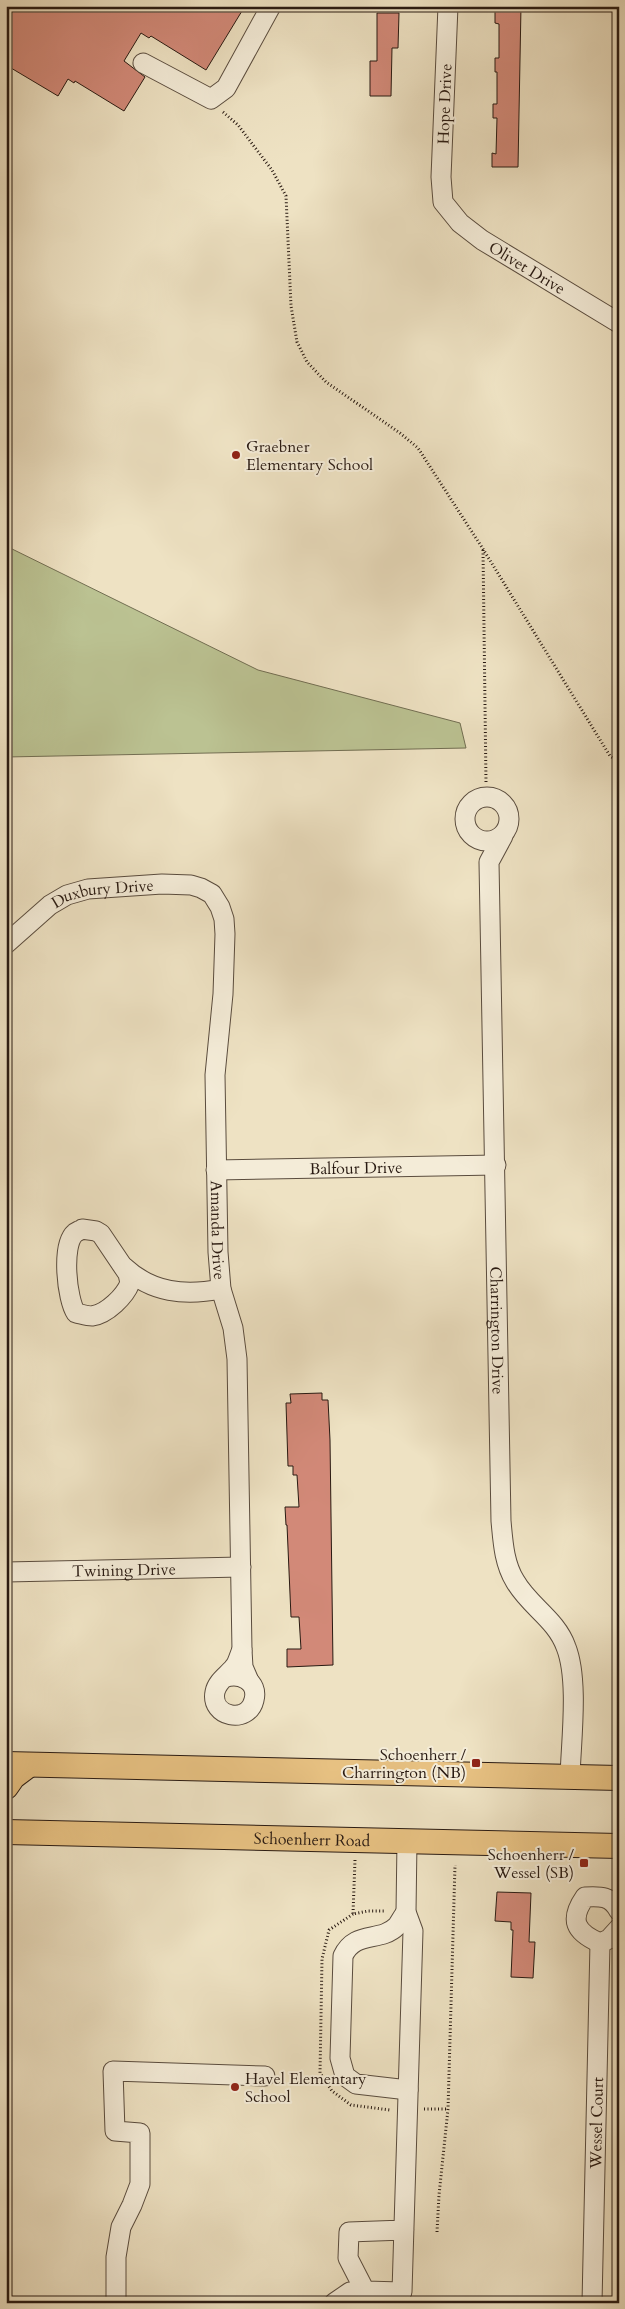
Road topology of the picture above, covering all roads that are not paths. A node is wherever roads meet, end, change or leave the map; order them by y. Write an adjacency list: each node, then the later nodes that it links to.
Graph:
1 (271, 6): 3 (street)
2 (448, 6): 4 (street, Hope Drive)
3 (143, 63)
4 (443, 202): 5 (street, Olivet Drive)
5 (619, 323)
6 (503, 836): 7 (street); 7 (street, Charrington Drive); 8 (street, Charrington Drive)
7 (475, 838): 8 (street, Charrington Drive)
8 (489, 862): 11 (street, Charrington Drive)
9 (212, 894): 10 (street, Duxbury Drive); 12 (street, Amanda Drive)
10 (6, 944)
11 (496, 1165): 12 (street, Balfour Drive); 23 (street, Charrington Drive)
12 (216, 1170): 15 (street, Amanda Drive)
13 (124, 1267): 14 (street); 16 (street); 16 (street)
14 (146, 1284): 15 (street); 16 (street)
15 (221, 1290): 17 (street, Amanda Drive)
16 (120, 1298)
17 (241, 1567): 18 (street, Twining Drive); 19 (street, Amanda Drive)
18 (6, 1572)
19 (242, 1650): 20 (street); 21 (street, Amanda Drive)
20 (224, 1678): 21 (street); 21 (street)
21 (249, 1681)
22 (17, 1765): 23 (main road); 25 (main road)
23 (570, 1777): 24 (main road)
24 (619, 1778)
25 (6, 1787)
26 (6, 1832): 27 (main road, Schoenherr Road)
27 (407, 1841): 28 (main road, Schoenherr Road); 30 (street)
28 (619, 1846)
29 (619, 1911): 32 (street)
30 (406, 1912): 34 (street); 34 (street)
31 (619, 1928): 32 (street)
32 (600, 1943): 39 (street, Wessel Court)
33 (266, 2076): 37 (street)
34 (408, 2090): 35 (street)
35 (404, 2230): 36 (street); 36 (street)
36 (365, 2291): 38 (street)
37 (116, 2303)
38 (334, 2303)
39 (592, 2303)

